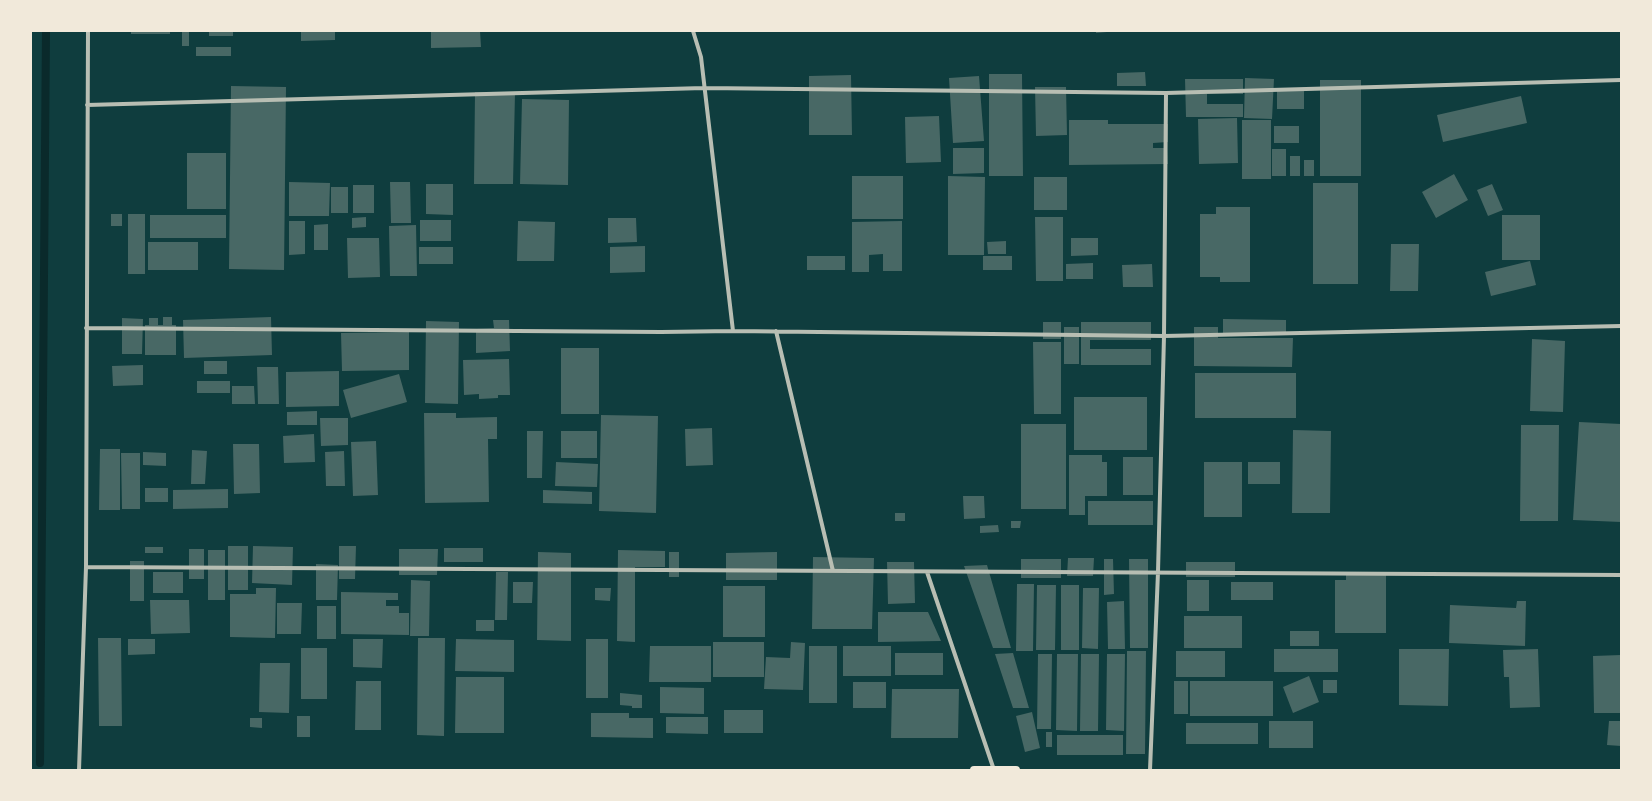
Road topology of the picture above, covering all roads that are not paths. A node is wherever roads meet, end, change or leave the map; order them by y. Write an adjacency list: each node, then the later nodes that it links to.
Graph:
1 (88, 31): 6 (street)
2 (693, 31): 4 (street)
3 (1621, 80): 5 (street)
4 (704, 88): 5 (street); 6 (street); 9 (street)
5 (1166, 93): 11 (street)
6 (87, 105): 8 (street)
7 (1621, 326): 11 (street)
8 (86, 328): 9 (street); 12 (street)
9 (733, 330): 10 (street)
10 (776, 331): 11 (street); 13 (street)
11 (1164, 336): 15 (street)
12 (86, 567): 13 (street); 17 (street)
13 (833, 571): 14 (street)
14 (927, 572): 15 (street); 19 (street)
15 (1158, 572): 16 (street); 21 (street)
16 (1621, 575)
17 (79, 770)
18 (974, 770): 19 (main road)
19 (994, 770): 20 (main road)
20 (1016, 770)
21 (1150, 770)

